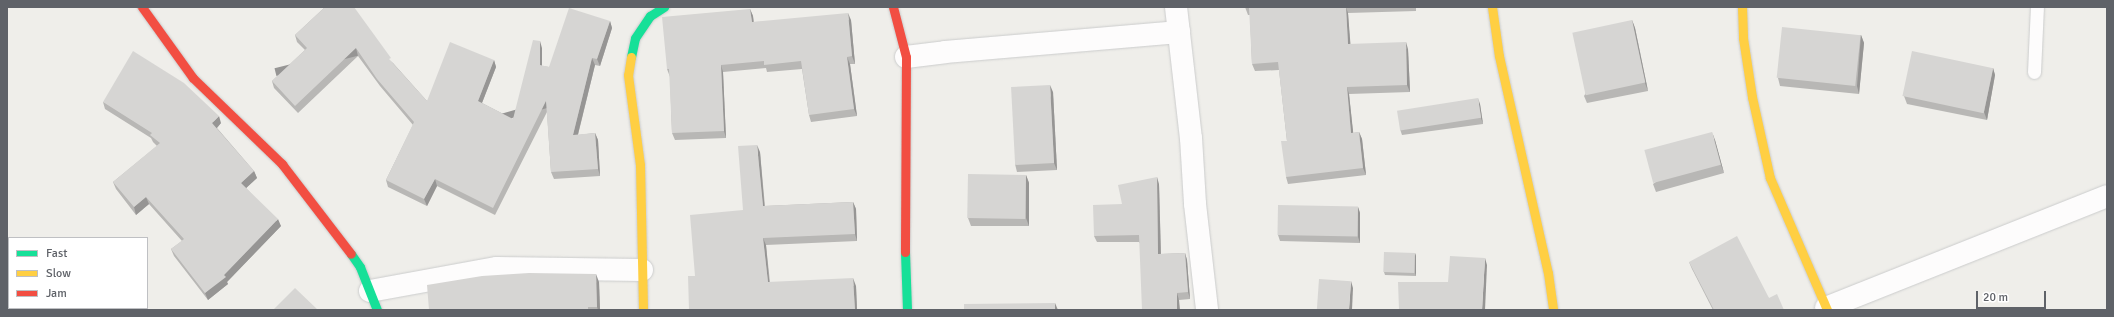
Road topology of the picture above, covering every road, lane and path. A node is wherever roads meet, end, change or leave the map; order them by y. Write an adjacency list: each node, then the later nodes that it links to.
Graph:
1 (142, 7): 13 (street)
2 (664, 7): 12 (street)
3 (893, 7): 9 (street)
4 (1176, 7): 8 (street)
5 (1492, 7): 18 (street)
6 (1742, 7): 14 (street)
7 (2037, 7): 10 (lane)
8 (1179, 32): 9 (street); 17 (street)
9 (906, 57): 16 (street)
10 (2034, 72)
11 (2107, 196): 14 (street)
12 (642, 270): 13 (street); 15 (street)
13 (374, 300)
14 (1827, 309)
15 (643, 310)
16 (907, 310)
17 (1207, 310)
18 (1553, 310)

